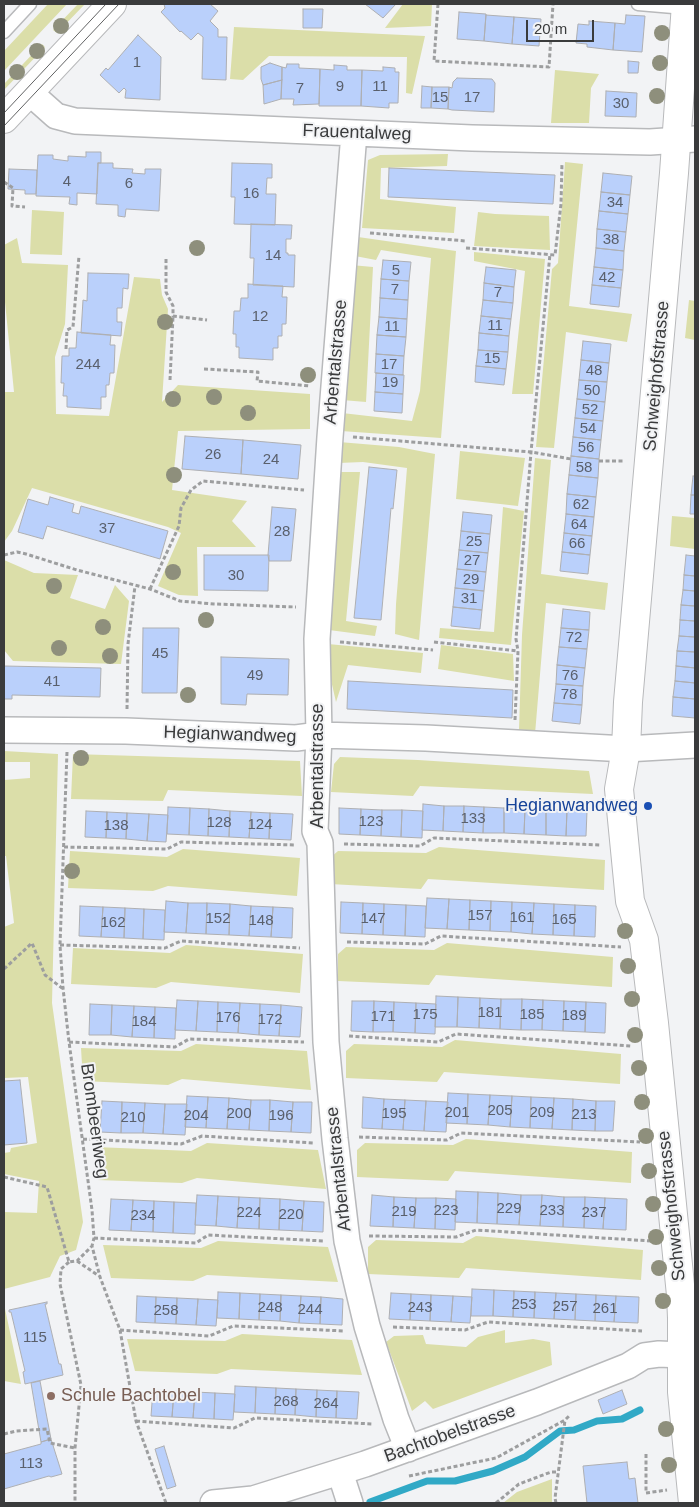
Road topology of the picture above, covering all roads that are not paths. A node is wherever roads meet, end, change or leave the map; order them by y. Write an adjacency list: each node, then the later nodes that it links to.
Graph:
1 (30, 4): 5 (lane)
2 (112, 4): 6 (main road)
3 (638, 4): 4 (lane)
4 (686, 6): 9 (main road, Schweighofstrasse)
5 (4, 32)
6 (29, 92): 7 (main road); 8 (street, Frauentalweg)
7 (4, 119)
8 (354, 133): 9 (street, Frauentalweg); 11 (street, Arbentalstrasse)
9 (685, 140): 13 (main road, Schweighofstrasse)
10 (4, 730): 11 (street, Hegianwandweg)
11 (319, 735): 13 (street, Hegianwandweg); 17 (street, Arbentalstrasse)
12 (695, 745): 13 (street, Hegianwandweg)
13 (626, 748): 14 (main road, Schweighofstrasse)
14 (688, 1294): 15 (main road, Schweighofstrasse)
15 (681, 1355): 16 (main road, Schweighofstrasse); 17 (street, Bachtobelstrasse)
16 (690, 1418): 21 (main road, Schweighofstrasse)
17 (408, 1449): 18 (street, Bachtobelstrasse)
18 (340, 1472): 19 (street, Bachtobelstrasse); 20 (street)
19 (213, 1503)
20 (350, 1503)
21 (693, 1503)

